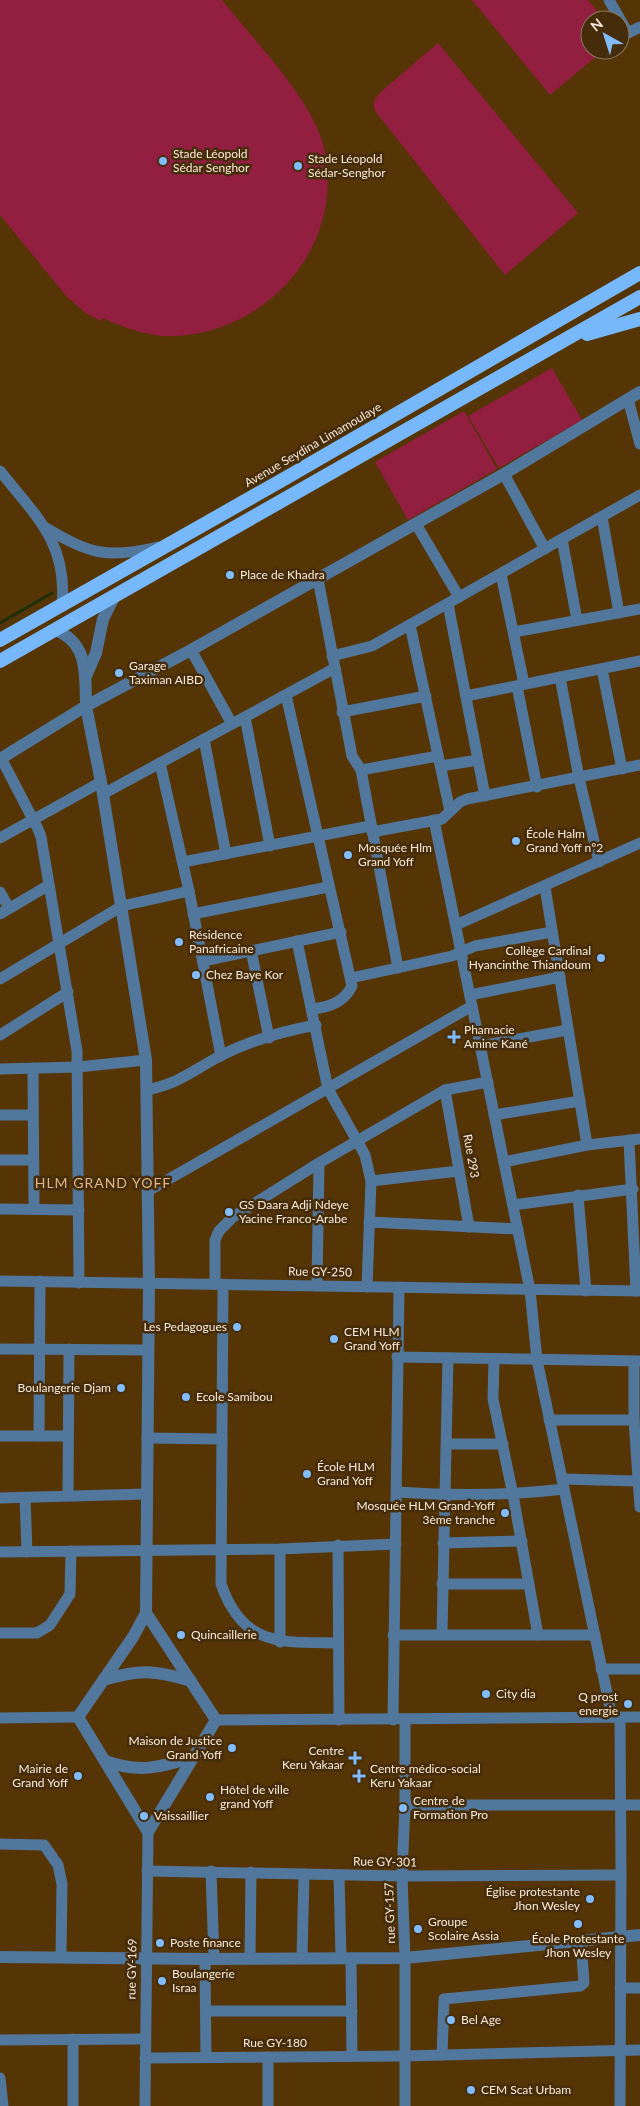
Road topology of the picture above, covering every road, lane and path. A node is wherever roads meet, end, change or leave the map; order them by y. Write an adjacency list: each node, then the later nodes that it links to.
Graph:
1 (609, 0): 2 (street)
2 (640, 27)
3 (640, 273): 17 (highway, Avenue Seydina Limamoulaye)
4 (640, 297): 6 (highway)
5 (640, 319): 6 (highway)
6 (552, 348): 21 (highway)
7 (640, 392): 8 (street)
8 (628, 399): 9 (street); 11 (street)
9 (640, 444)
10 (0, 471): 15 (street)
11 (504, 474): 14 (street); 18 (street)
12 (640, 495): 13 (street)
13 (602, 517): 16 (street); 26 (street)
14 (416, 524): 20 (street); 22 (street)
15 (46, 528): 17 (street); 24 (street)
16 (562, 539): 18 (street); 27 (street)
17 (165, 546): 24 (highway, Avenue Seydina Limamoulaye)
18 (545, 549): 19 (street)
19 (501, 574): 22 (street); 30 (street)
20 (318, 579): 32 (street); 33 (street)
21 (114, 597): 29 (highway); 38 (street)
22 (459, 597): 23 (street)
23 (448, 604): 28 (street); 43 (street)
24 (62, 605): 31 (highway, Avenue Seydina Limamoulaye)
25 (640, 609): 26 (street)
26 (619, 613): 27 (street)
27 (577, 620): 30 (street)
28 (410, 625): 33 (street); 42 (street)
29 (55, 630): 34 (highway); 38 (street)
30 (514, 632): 40 (street)
31 (0, 640)
32 (191, 650): 44 (street); 47 (street)
33 (332, 656): 36 (street)
34 (0, 661)
35 (640, 661): 37 (street)
36 (335, 668): 41 (street); 45 (street)
37 (602, 669): 39 (street); 54 (street)
38 (86, 676): 44 (street)
39 (560, 677): 40 (street); 56 (street)
40 (521, 685): 43 (street); 57 (street)
41 (286, 695): 46 (street); 64 (street)
42 (426, 696): 45 (street); 51 (street)
43 (466, 696): 50 (street)
44 (86, 706): 49 (street); 58 (street)
45 (342, 712): 55 (street)
46 (245, 717): 47 (street); 67 (street)
47 (232, 724): 48 (street)
48 (204, 739): 52 (street); 68 (street)
49 (0, 758): 61 (street)
50 (478, 760): 51 (street); 59 (street)
51 (439, 761): 55 (street); 60 (street)
52 (160, 763): 58 (street); 69 (street)
53 (640, 765): 54 (street)
54 (622, 769): 56 (street)
55 (361, 770): 63 (street)
56 (579, 778): 57 (street); 70 (street)
57 (537, 787): 59 (street)
58 (102, 788): 61 (street); 76 (street)
59 (485, 796): 60 (street)
60 (450, 811): 62 (street)
61 (34, 820): 65 (street); 71 (street)
62 (434, 820): 63 (street); 79 (street)
63 (371, 829): 64 (street); 87 (street)
64 (317, 837): 67 (street); 72 (street)
65 (0, 838)
66 (640, 844): 70 (street)
67 (270, 846): 68 (street)
68 (226, 854): 69 (street)
69 (183, 862): 74 (street)
70 (600, 862): 73 (street)
71 (49, 885): 77 (street); 83 (street)
72 (328, 887): 78 (street); 80 (street)
73 (545, 887): 79 (street); 81 (street)
74 (189, 891): 76 (street); 78 (street)
75 (0, 892): 77 (street)
76 (122, 906): 83 (street); 100 (street)
77 (5, 911)
78 (194, 914): 86 (street)
79 (456, 925): 85 (street)
80 (341, 932): 82 (street); 90 (street)
81 (552, 932): 85 (street); 88 (street)
82 (297, 941): 84 (street); 93 (street)
83 (59, 944): 89 (street); 91 (street)
84 (251, 950): 86 (street); 97 (street)
85 (461, 952): 87 (street); 92 (street)
86 (203, 960): 99 (street)
87 (398, 968): 90 (street)
88 (560, 977): 92 (street); 95 (street)
89 (0, 978)
90 (351, 978): 93 (street)
91 (68, 992): 96 (street); 101 (street)
92 (471, 1001): 98 (street); 105 (street)
93 (312, 1010): 94 (street)
94 (316, 1025): 97 (street); 105 (street)
95 (568, 1030): 98 (street); 108 (street)
96 (0, 1035)
97 (269, 1038): 99 (street)
98 (480, 1046): 104 (street)
99 (221, 1056): 106 (street)
100 (146, 1060): 101 (street); 106 (street)
101 (78, 1067): 102 (street); 127 (street)
102 (33, 1068): 103 (street); 110 (street)
103 (0, 1069)
104 (488, 1082): 107 (street); 111 (street)
105 (328, 1089): 113 (street); 122 (street)
106 (147, 1090): 122 (street)
107 (445, 1090): 113 (street); 119 (street, Rue 293)
108 (580, 1101): 111 (street); 114 (street)
109 (0, 1115): 110 (street)
110 (33, 1115): 116 (street)
111 (494, 1115): 117 (street)
112 (635, 1140): 114 (street); 121 (street)
113 (358, 1142): 118 (street); 120 (street)
114 (587, 1145): 117 (street)
115 (0, 1160): 116 (street)
116 (33, 1160): 126 (street)
117 (504, 1162): 124 (street)
118 (319, 1163): 135 (street); 136 (street)
119 (460, 1171): 120 (street); 129 (street, Rue 293)
120 (370, 1181): 128 (street)
121 (632, 1189): 123 (street); 141 (street)
122 (148, 1191): 134 (street)
123 (578, 1194): 124 (street); 140 (street)
124 (513, 1205): 130 (street)
125 (0, 1209): 126 (street)
126 (34, 1209): 127 (street)
127 (79, 1210): 133 (street)
128 (369, 1222): 129 (street); 137 (street)
129 (469, 1226): 130 (street)
130 (518, 1229): 139 (street)
131 (0, 1281): 132 (street, Rue GY-250)
132 (40, 1281): 133 (street, Rue GY-250); 143 (street)
133 (79, 1283): 134 (street, Rue GY-250)
134 (149, 1284): 135 (street, Rue GY-250); 145 (street)
135 (219, 1284): 136 (street, Rue GY-250); 157 (street)
136 (317, 1286): 137 (street, Rue GY-250)
137 (367, 1287): 138 (street, Rue GY-250)
138 (399, 1287): 139 (street, Rue GY-250); 146 (street)
139 (530, 1290): 140 (street, Rue GY-250); 149 (street)
140 (586, 1291): 141 (street, Rue GY-250)
141 (638, 1291)
142 (0, 1348): 143 (street)
143 (40, 1349): 144 (street); 154 (street)
144 (69, 1349): 145 (street); 155 (street)
145 (148, 1350): 156 (street)
146 (397, 1357): 147 (street); 162 (street)
147 (448, 1358): 148 (street); 158 (street)
148 (494, 1359): 149 (street); 159 (street)
149 (537, 1360): 150 (street); 151 (street)
150 (637, 1361): 152 (street)
151 (549, 1420): 152 (street); 161 (street)
152 (634, 1420): 160 (street)
153 (0, 1436): 154 (street)
154 (39, 1436): 155 (street)
155 (68, 1436): 164 (street)
156 (147, 1438): 157 (street); 163 (street)
157 (222, 1439): 174 (street)
158 (447, 1444): 159 (street); 165 (street)
159 (503, 1444): 166 (street)
160 (637, 1481): 161 (street); 169 (street)
161 (563, 1484): 166 (street); 187 (street)
162 (397, 1492): 165 (street); 172 (street)
163 (146, 1494): 164 (street); 176 (street)
164 (68, 1495): 168 (street)
165 (444, 1495): 166 (street); 171 (street)
166 (513, 1495): 170 (street)
167 (0, 1498): 168 (street)
168 (25, 1498): 178 (street)
169 (640, 1507)
170 (522, 1541): 171 (street); 181 (street)
171 (443, 1543): 180 (street)
172 (396, 1544): 173 (street); 185 (street)
173 (338, 1545): 175 (street); 189 (street)
174 (220, 1549): 175 (street); 176 (street); 188 (street)
175 (280, 1549): 188 (street)
176 (146, 1550): 179 (street); 182 (street)
177 (0, 1552): 178 (street)
178 (27, 1552): 179 (street)
179 (71, 1552): 183 (street)
180 (442, 1584): 181 (street); 184 (street)
181 (529, 1584): 186 (street)
182 (146, 1612): 192 (street); 193 (street)
183 (0, 1633)
184 (442, 1634): 185 (street); 186 (street)
185 (393, 1635): 201 (street)
186 (538, 1635): 187 (street)
187 (595, 1635): 190 (street)
188 (280, 1642): 189 (street)
189 (337, 1643): 200 (street)
190 (602, 1669): 191 (street); 195 (street)
191 (640, 1669)
192 (103, 1680): 193 (street); 194 (street)
193 (191, 1681): 199 (street)
194 (78, 1717): 197 (street); 203 (street)
195 (616, 1717): 196 (street); 198 (street); 205 (street)
196 (640, 1717)
197 (0, 1718)
198 (405, 1719): 201 (street); 204 (street, rue GY-157)
199 (216, 1720): 200 (street); 202 (street)
200 (339, 1720): 201 (street)
201 (393, 1720)
202 (192, 1757): 203 (street); 207 (street)
203 (105, 1761): 207 (street)
204 (405, 1805): 205 (street); 215 (street, rue GY-157)
205 (621, 1805): 206 (street); 214 (street)
206 (640, 1805)
207 (148, 1832): 209 (street, rue GY-169)
208 (0, 1844): 220 (street)
209 (147, 1871): 210 (street, Rue GY-301); 221 (street, rue GY-169)
210 (211, 1871): 211 (street, Rue GY-301); 226 (street)
211 (251, 1872): 212 (street, Rue GY-301); 222 (street)
212 (304, 1874): 213 (street, Rue GY-301); 223 (street)
213 (339, 1874): 215 (street, Rue GY-301); 224 (street)
214 (622, 1875): 215 (street, Rue GY-301); 217 (street)
215 (402, 1876): 225 (street, rue GY-157)
216 (640, 1935): 217 (street)
217 (619, 1937): 218 (street); 227 (street)
218 (581, 1941): 225 (street); 236 (street)
219 (0, 1956): 220 (street)
220 (61, 1956): 221 (street)
221 (146, 1958): 226 (street); 232 (street, rue GY-169)
222 (250, 1958): 223 (street); 226 (street)
223 (302, 1958): 224 (street)
224 (346, 1958): 225 (street); 230 (street)
225 (405, 1958): 238 (street, rue GY-157)
226 (209, 1959): 229 (street)
227 (620, 1988): 228 (street); 235 (street)
228 (640, 1988)
229 (206, 2011): 230 (street); 239 (street)
230 (352, 2012): 237 (street)
231 (73, 2039): 232 (street); 233 (street); 244 (street)
232 (144, 2039): 241 (street, rue GY-169)
233 (0, 2040)
234 (640, 2050): 235 (street, Rue GY-180)
235 (620, 2051): 236 (street, Rue GY-180); 248 (street)
236 (442, 2055): 238 (street, Rue GY-180)
237 (352, 2056): 238 (street, Rue GY-180); 240 (street, Rue GY-180)
238 (405, 2056): 247 (street, rue GY-157)
239 (206, 2057): 240 (street, Rue GY-180); 241 (street, Rue GY-180)
240 (268, 2057): 246 (street)
241 (145, 2058): 245 (street, rue GY-169)
242 (0, 2078): 243 (street)
243 (3, 2106)
244 (74, 2106)
245 (144, 2106)
246 (268, 2106)
247 (404, 2106)
248 (620, 2106)

